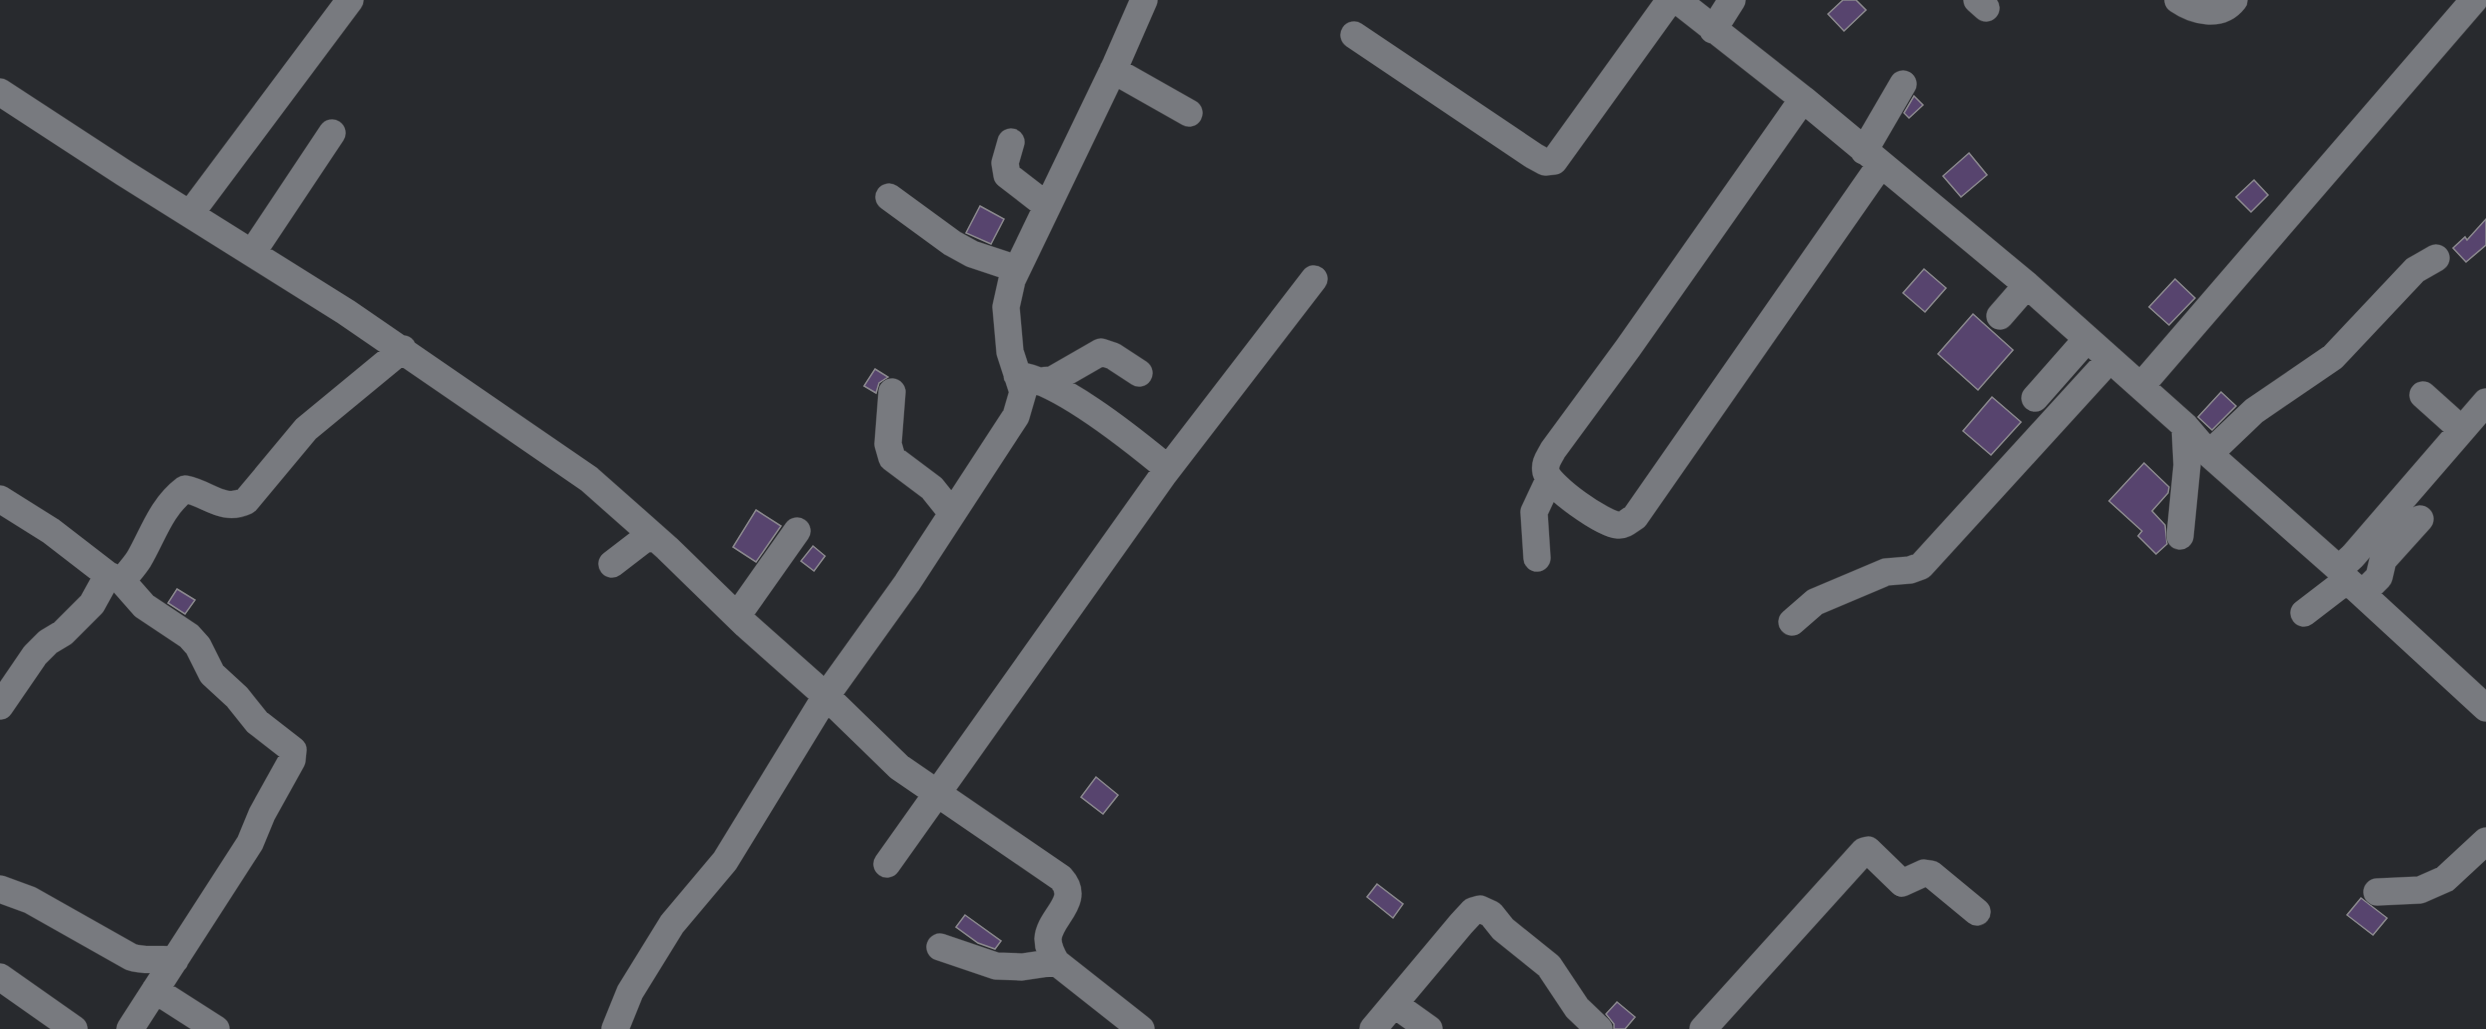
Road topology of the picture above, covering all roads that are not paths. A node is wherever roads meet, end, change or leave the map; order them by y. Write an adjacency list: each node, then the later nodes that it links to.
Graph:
1 (350, 0): 21 (street)
2 (1144, 0): 11 (street)
3 (1670, 0): 10 (street)
4 (1677, 0): 9 (street)
5 (1732, 0): 9 (street)
6 (2178, 0): 7 (street)
7 (2234, 0)
8 (2474, 0): 33 (street)
9 (1713, 30): 14 (street)
10 (1354, 35)
11 (1113, 70): 15 (street); 20 (street)
12 (1903, 84): 18 (street)
13 (0, 92): 21 (street)
14 (1803, 99): 18 (street); 42 (street)
15 (1189, 113)
16 (332, 133): 22 (street)
17 (1011, 142): 20 (street)
18 (1872, 158): 26 (street); 42 (street)
19 (889, 197): 24 (street)
20 (1047, 206): 24 (street)
21 (190, 214): 22 (street)
22 (252, 253): 29 (street)
23 (2436, 258): 40 (street)
24 (1017, 269): 32 (street)
25 (1314, 279): 41 (street)
26 (2027, 285): 27 (street); 28 (street)
27 (2000, 316)
28 (2087, 339): 30 (street); 36 (street)
29 (403, 350): 47 (street); 51 (street)
30 (2110, 358): 33 (street); 55 (street)
31 (1139, 373): 32 (street)
32 (1029, 378): 41 (street); 44 (street)
33 (2141, 386): 38 (street)
34 (892, 392): 44 (street)
35 (2423, 395): 39 (street)
36 (2035, 398)
37 (2486, 402): 39 (street)
38 (2185, 426): 40 (street); 48 (street)
39 (2462, 430): 52 (street)
40 (2209, 454): 52 (street)
41 (1164, 474): 59 (street)
42 (1549, 480): 49 (street)
43 (0, 499): 51 (street)
44 (952, 513): 56 (street)
45 (2420, 519): 52 (street)
46 (797, 531): 54 (street)
47 (651, 534): 50 (street); 54 (street)
48 (2180, 536)
49 (1537, 558)
50 (612, 564)
51 (115, 578): 57 (street); 66 (street)
52 (2350, 581): 53 (street); 58 (street)
53 (2304, 613)
54 (737, 616): 56 (street)
55 (1792, 622)
56 (826, 696): 59 (street); 74 (street)
57 (0, 706)
58 (2486, 708)
59 (938, 794): 61 (street); 67 (street)
60 (2486, 841): 63 (street)
61 (888, 864)
62 (0, 889): 66 (street)
63 (2378, 892)
64 (1977, 912): 79 (street)
65 (940, 947): 67 (street)
66 (175, 960): 69 (street)
67 (1056, 962): 75 (street)
68 (0, 977): 71 (street)
69 (155, 990): 72 (street); 73 (street)
70 (1394, 1004): 76 (street); 77 (street); 78 (street)
71 (74, 1029)
72 (130, 1029)
73 (216, 1029)
74 (615, 1029)
75 (1141, 1029)
76 (1373, 1029)
77 (1428, 1029)
78 (1599, 1029)
79 (1703, 1029)

